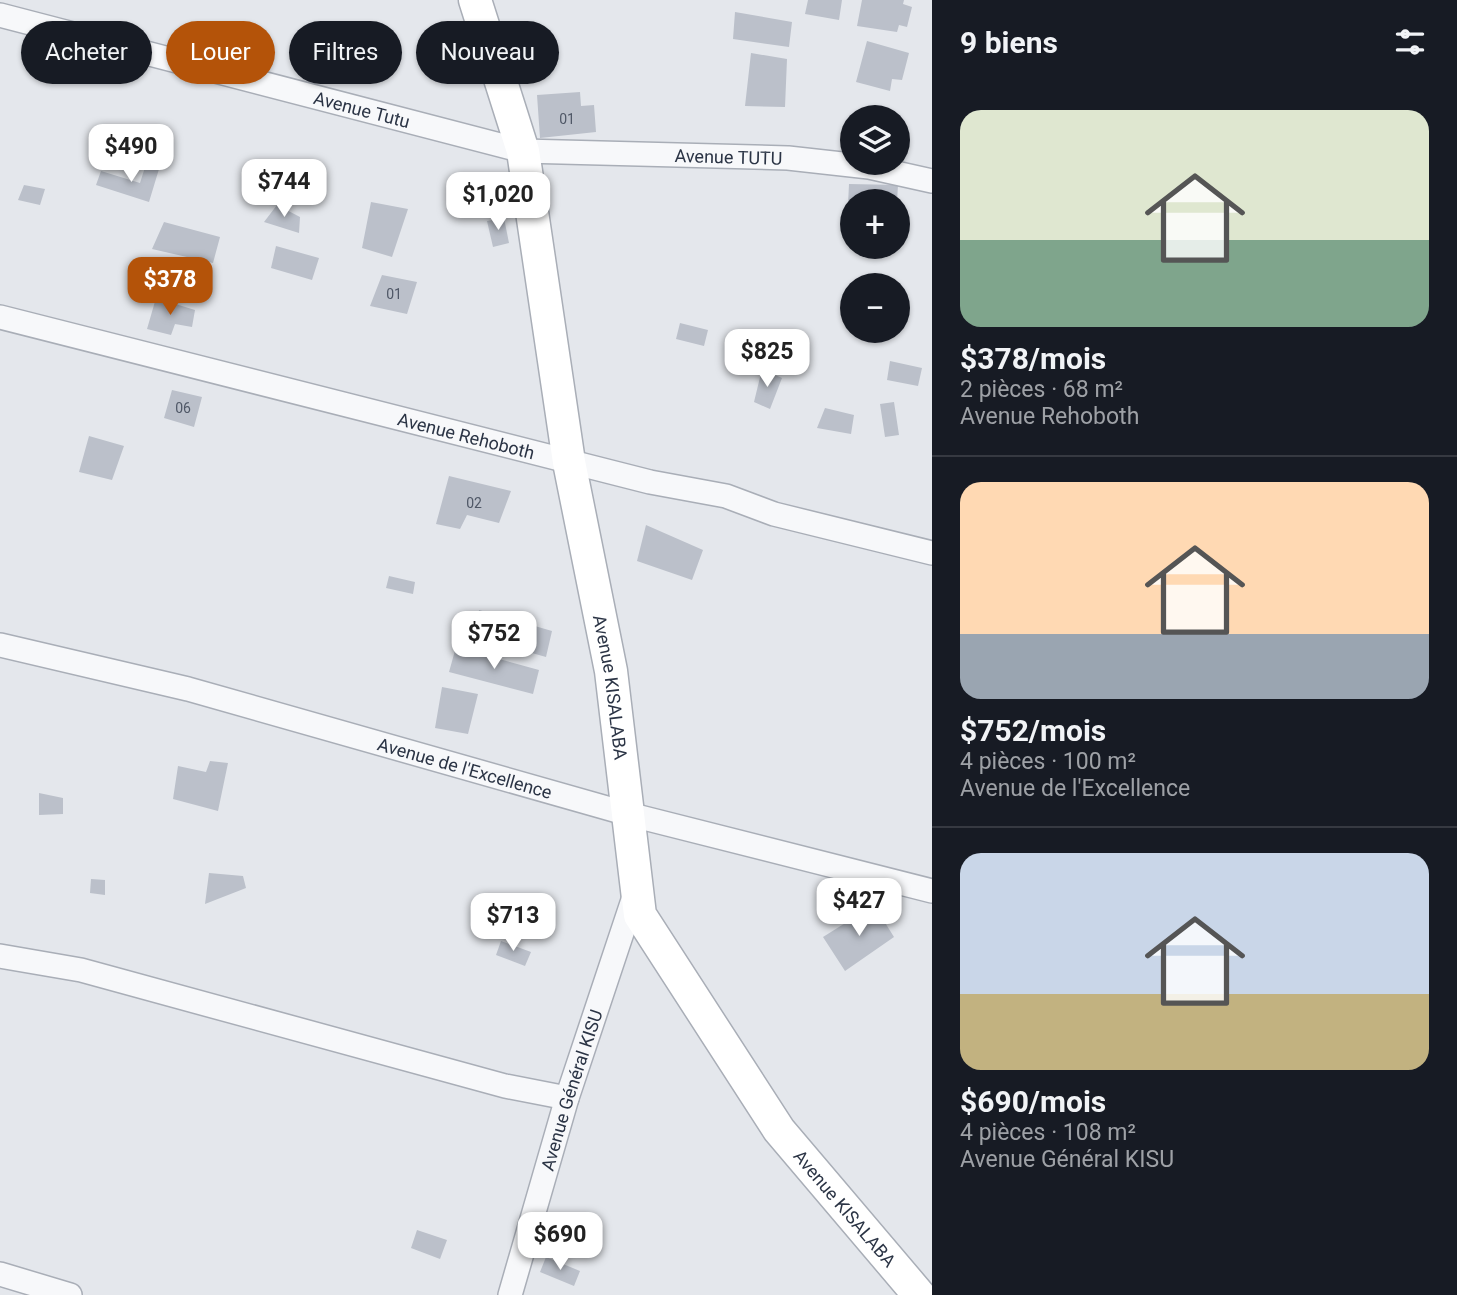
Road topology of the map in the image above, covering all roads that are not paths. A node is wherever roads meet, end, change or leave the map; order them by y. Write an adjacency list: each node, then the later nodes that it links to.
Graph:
1 (475, 0): 3 (street, Avenue KISALABA)
2 (0, 15): 3 (street, Avenue Tutu)
3 (523, 151): 4 (street, Avenue TUTU); 6 (street, Avenue KISALABA)
4 (932, 181)
5 (0, 317): 6 (street, Avenue Rehoboth)
6 (569, 462): 7 (street, Avenue Rehoboth); 9 (street, Avenue KISALABA)
7 (932, 553)
8 (0, 645): 9 (street, Avenue de l'Excellence)
9 (628, 814): 10 (street, Avenue KISALABA); 11 (street, Avenue de l'Excellence)
10 (637, 888): 13 (street, Avenue Général KISU); 17 (street, Avenue KISALABA)
11 (932, 891)
12 (0, 956): 13 (street)
13 (567, 1098): 16 (street, Avenue Général KISU)
14 (0, 1274): 15 (street)
15 (70, 1295)
16 (510, 1295)
17 (919, 1295)

